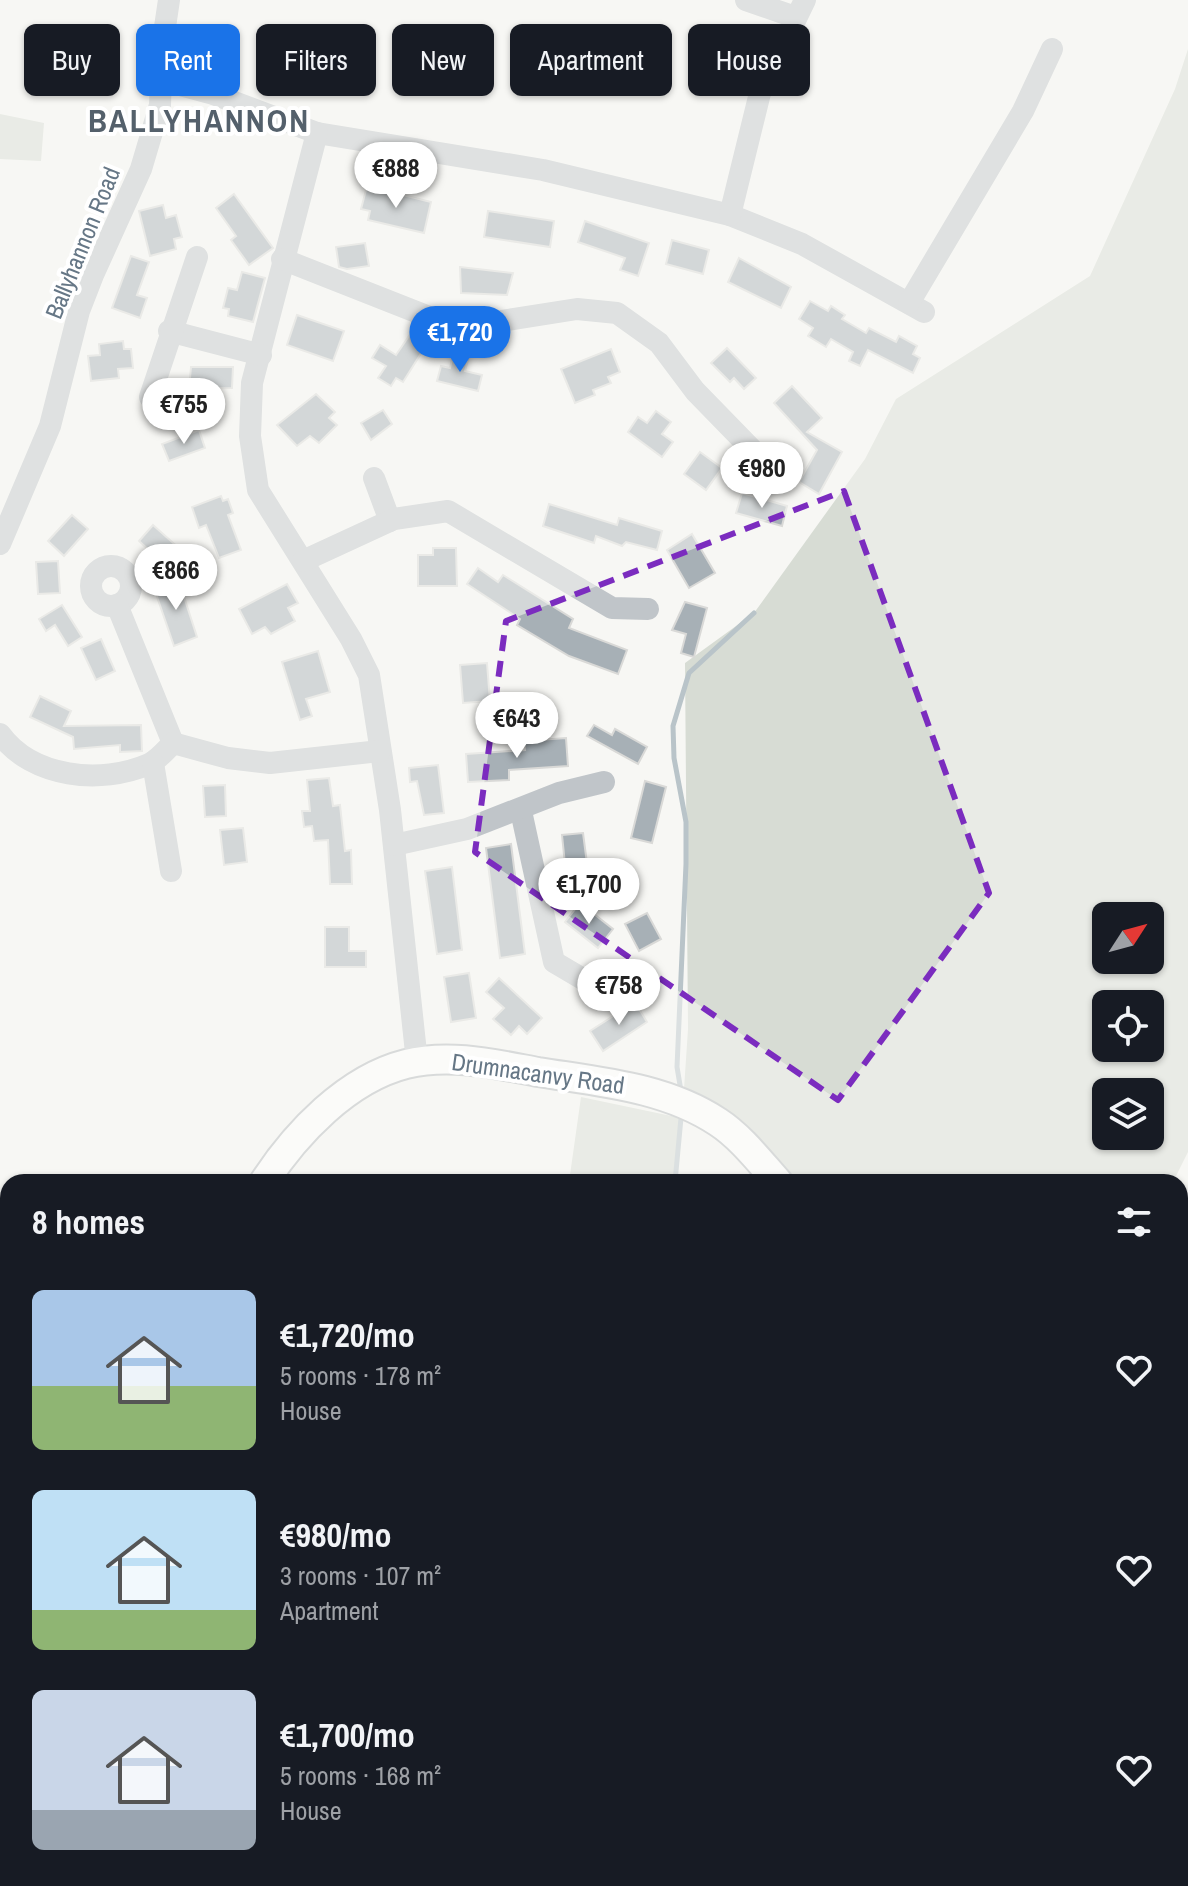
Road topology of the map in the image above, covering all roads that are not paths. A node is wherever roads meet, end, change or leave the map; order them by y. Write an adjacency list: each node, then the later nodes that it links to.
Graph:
1 (169, 0): 4 (street, Ballyhannon Road)
2 (746, 0): 3 (street)
3 (800, 9): 9 (street)
4 (167, 24)
5 (1054, 62): 9 (street)
6 (160, 96): 18 (street, Ballyhannon Road)
7 (218, 96): 8 (street)
8 (317, 133): 9 (street); 11 (street)
9 (730, 215)
10 (197, 257): 12 (street)
11 (282, 259): 13 (street); 15 (street)
12 (169, 331): 13 (street); 14 (street)
13 (261, 355): 19 (street)
14 (150, 397)
15 (769, 467)
16 (374, 478): 17 (street)
17 (390, 521): 19 (street); 21 (street)
18 (0, 544)
19 (303, 561): 24 (street)
20 (117, 605): 23 (street)
21 (648, 609)
22 (0, 734): 25 (street)
23 (173, 743): 24 (street); 25 (street)
24 (380, 751): 28 (street)
25 (153, 763): 29 (street)
26 (604, 782): 27 (street)
27 (521, 811): 28 (street); 30 (street)
28 (394, 845): 31 (street)
29 (171, 871)
30 (593, 985)
31 (417, 1062): 32 (main road, Drumnacanvy Road); 33 (main road, Drumnacanvy Road)
32 (270, 1174)
33 (770, 1174)

